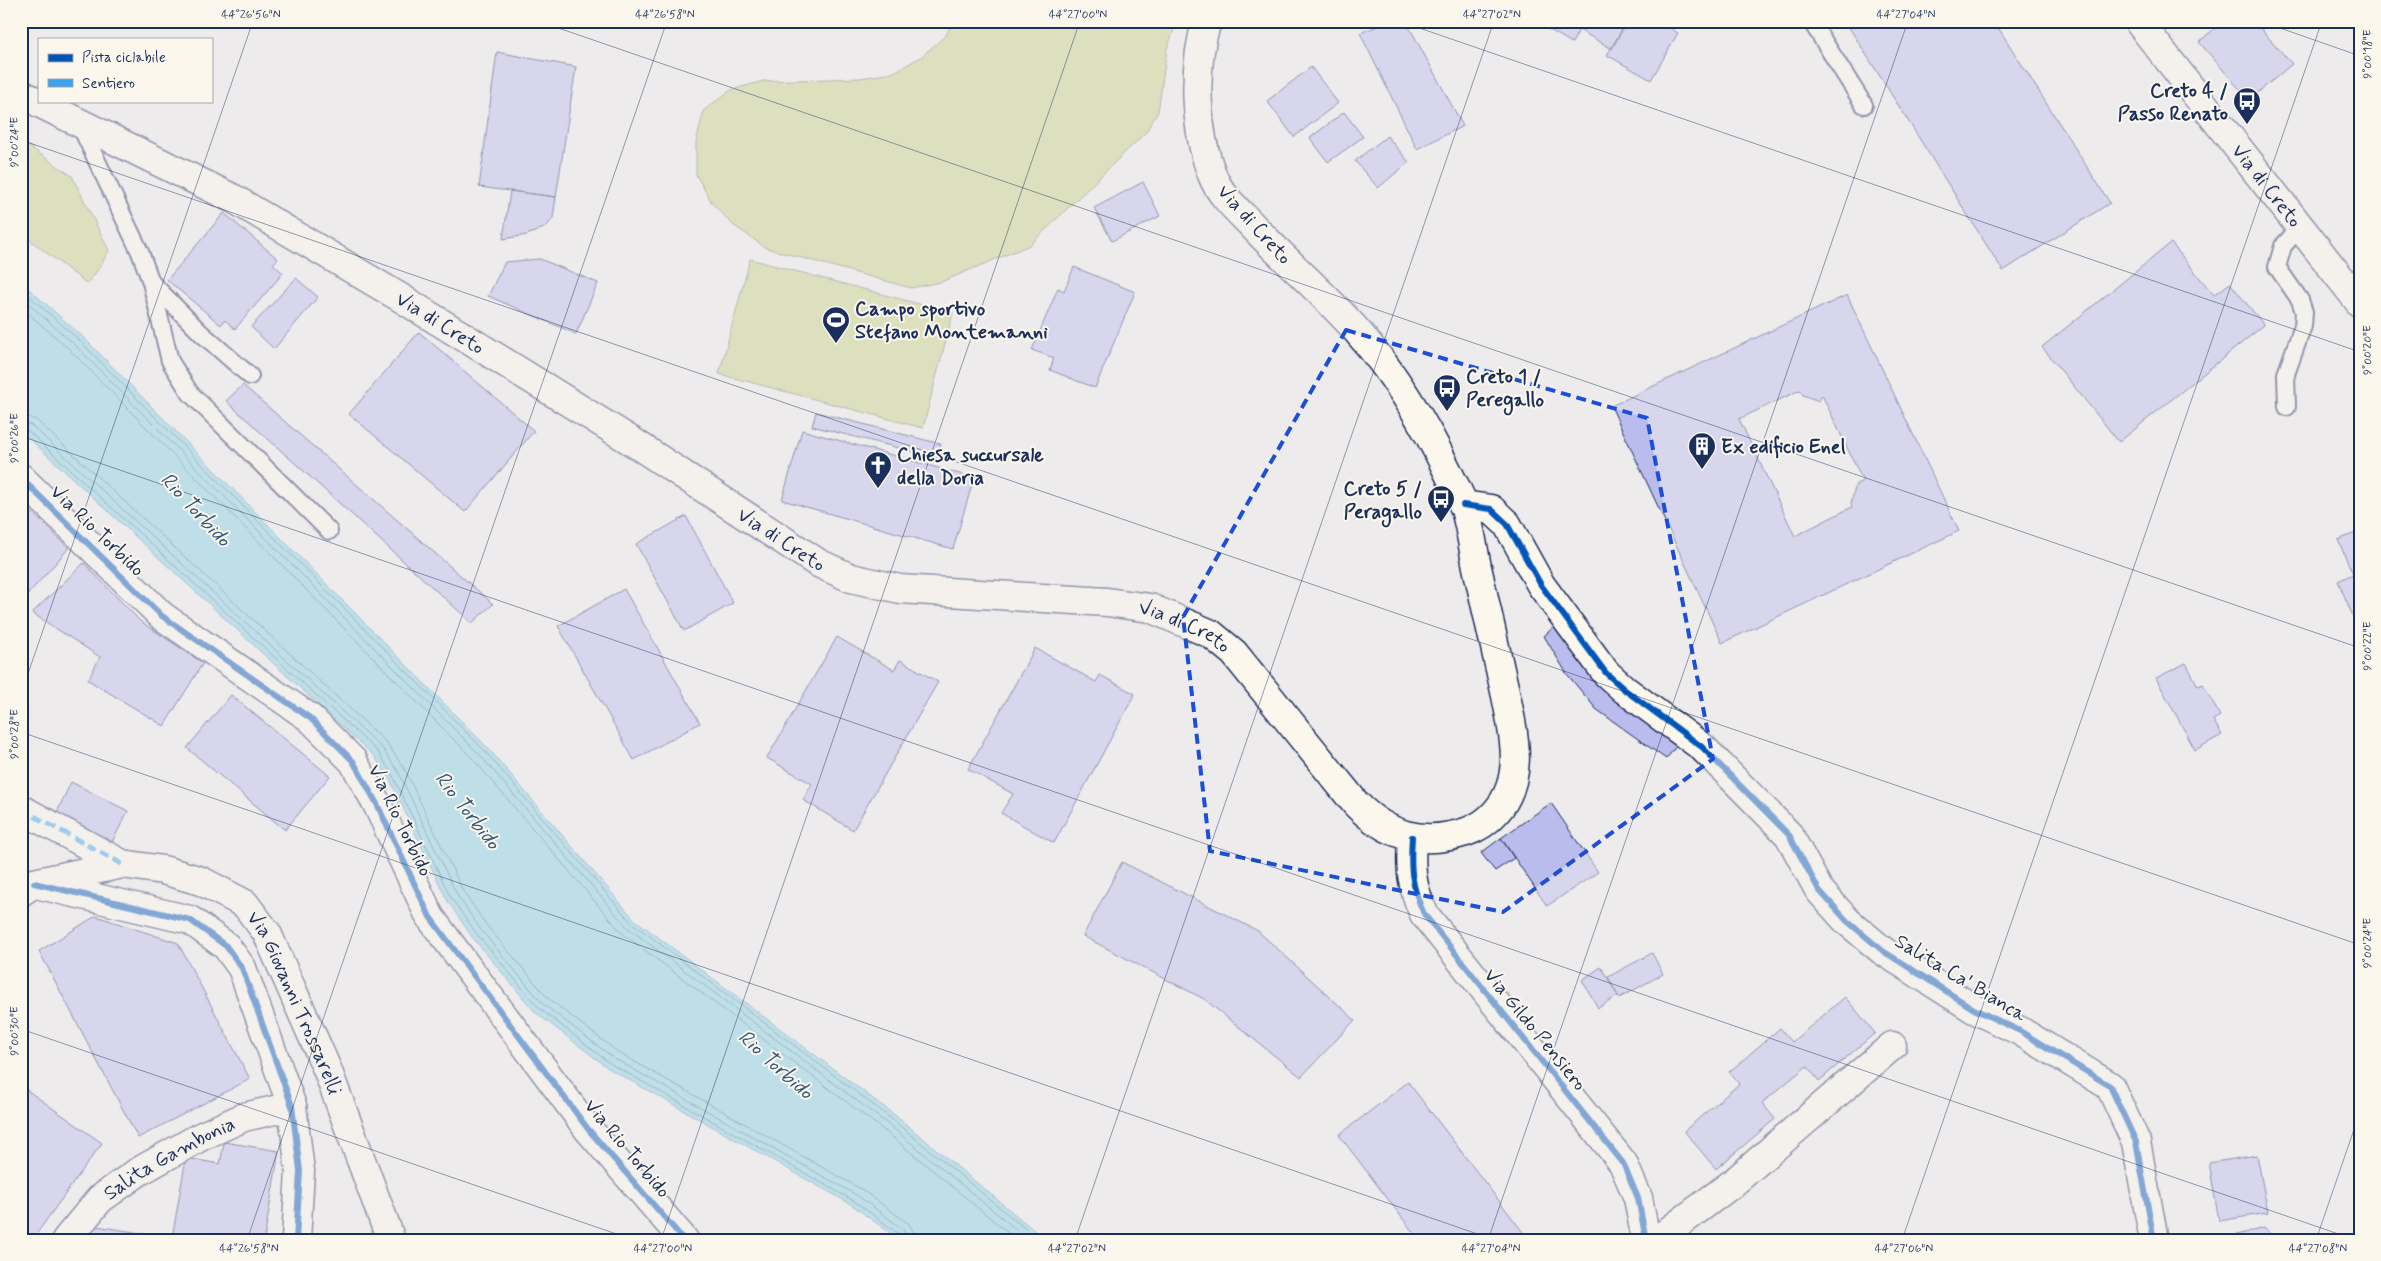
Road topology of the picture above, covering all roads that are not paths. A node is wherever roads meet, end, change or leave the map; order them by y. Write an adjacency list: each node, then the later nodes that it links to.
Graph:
1 (1207, 21): 13 (street, Via di Creto)
2 (1811, 21): 5 (lane)
3 (2138, 21): 7 (street, Via di Creto)
4 (21, 94): 6 (street, Via di Creto)
5 (1864, 105)
6 (80, 125): 8 (lane); 16 (street, Via di Creto)
7 (2300, 227): 9 (street, Via di Creto); 11 (lane)
8 (151, 282): 10 (lane); 14 (lane)
9 (2360, 303)
10 (250, 376)
11 (2287, 407)
12 (21, 478): 24 (street, Via Rio Torbido)
13 (1464, 505): 16 (street, Via di Creto); 27 (street, Salita Ca' Bianca)
14 (328, 531)
15 (21, 809): 17 (street)
16 (1412, 837): 25 (street, Via Gildo Pensiero)
17 (122, 864): 18 (street, Via Giovanni Trossarelli); 23 (street, Via Giovanni Trossarelli)
18 (27, 888): 20 (street)
19 (1892, 1046): 26 (street)
20 (292, 1106): 21 (street, Salita Gambonia); 22 (street)
21 (66, 1240)
22 (296, 1240)
23 (390, 1240)
24 (684, 1240)
25 (1646, 1240)
26 (1657, 1240)
27 (2154, 1240)

